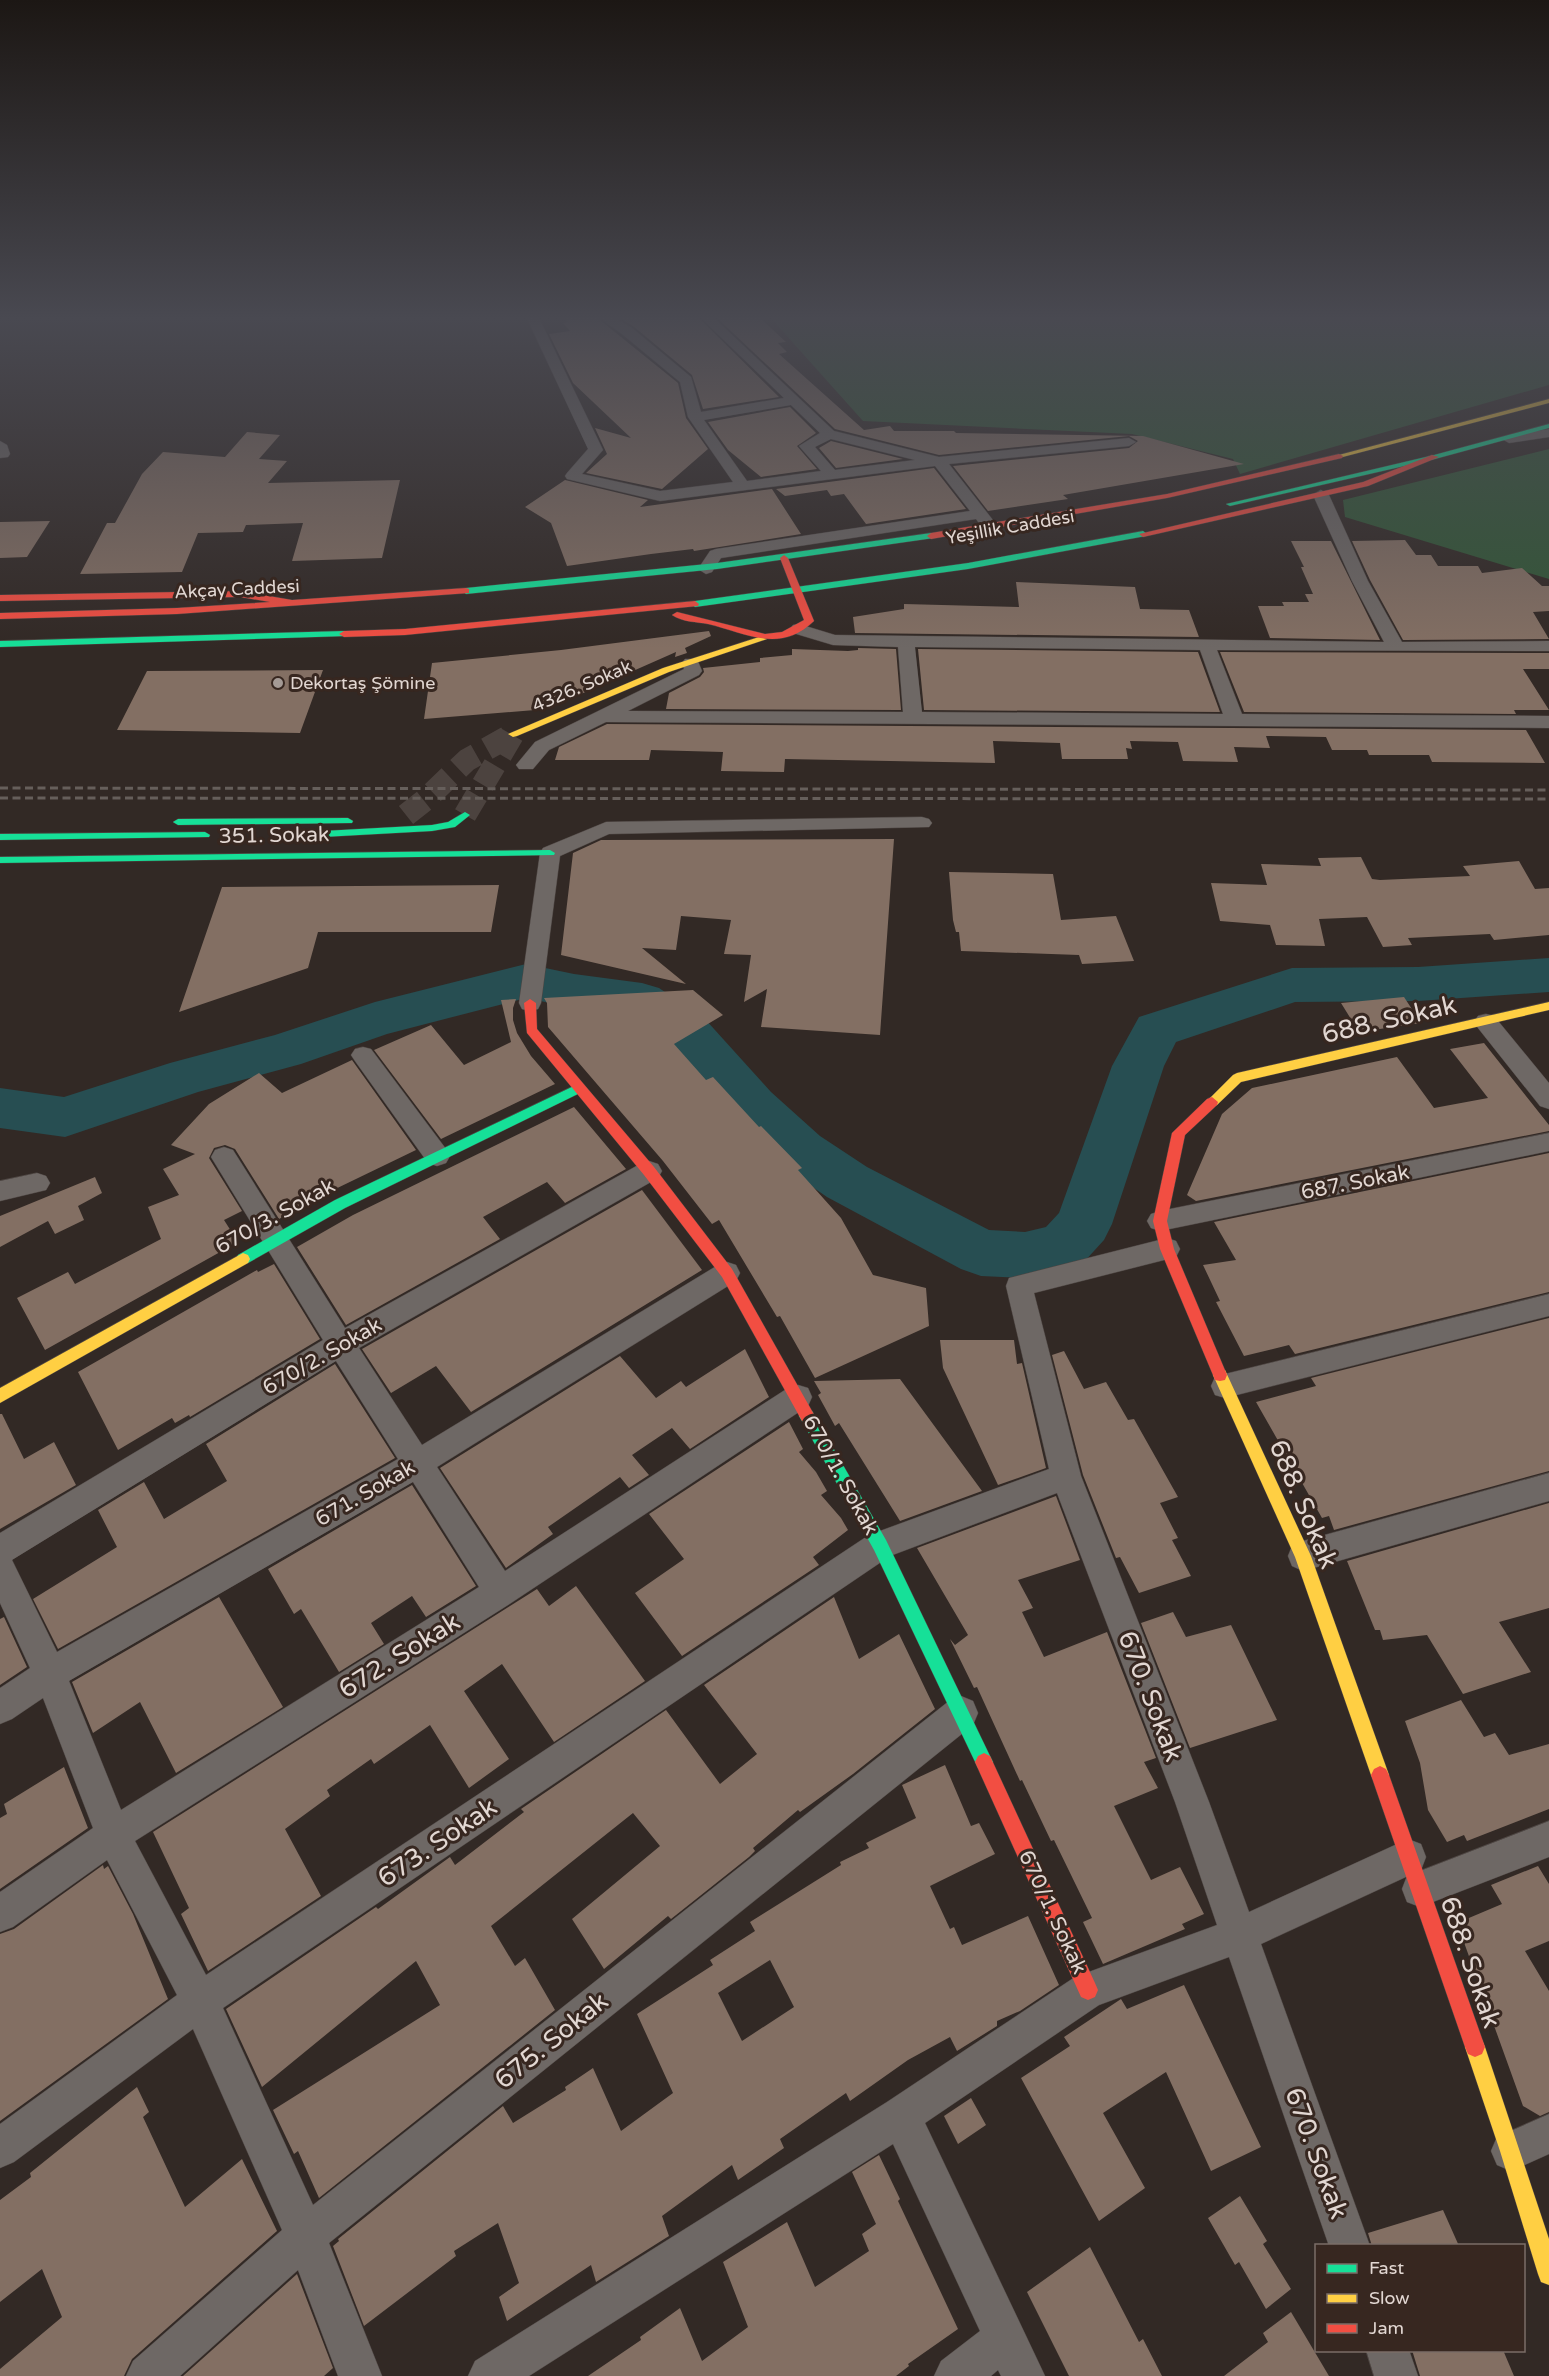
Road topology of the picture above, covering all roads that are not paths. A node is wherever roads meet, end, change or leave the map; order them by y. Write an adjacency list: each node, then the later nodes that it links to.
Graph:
1 (585, 427): 13 (street)
2 (702, 427): 13 (street)
3 (821, 427): 7 (street)
4 (1447, 427): 15 (main road, Yeşillik Caddesi)
5 (1546, 427): 8 (main road, Yeşillik Caddesi)
6 (1549, 433): 8 (street)
7 (829, 434): 11 (street); 12 (street)
8 (1509, 439): 10 (main road, Yeşillik Caddesi)
9 (1129, 442): 11 (street)
10 (1435, 457): 14 (main road); 19 (main road, Yeşillik Caddesi)
11 (939, 461): 12 (street); 15 (street)
12 (831, 474): 13 (street)
13 (743, 486)
14 (1321, 495): 18 (main road); 37 (street)
15 (985, 521): 16 (main road, Yeşillik Caddesi); 17 (street)
16 (784, 558): 17 (main road, Yeşillik Caddesi); 19 (main road)
17 (706, 569): 21 (main road, Yeşillik Caddesi); 24 (main road)
18 (892, 577): 19 (main road); 22 (main road)
19 (795, 584): 20 (main road, Yeşillik Caddesi); 24 (main road); 29 (main road)
20 (722, 586)
21 (476, 592): 25 (main road, Akçay Caddesi)
22 (859, 595)
23 (0, 598): 25 (main road)
24 (713, 602): 26 (main road); 30 (main road)
25 (297, 604): 27 (main road, Akçay Caddesi)
26 (663, 608): 30 (main road); 34 (main road)
27 (0, 616)
28 (338, 620): 31 (main road, Akçay Caddesi)
29 (809, 622): 32 (main road); 33 (street)
30 (717, 623): 32 (main road); 39 (main road)
31 (0, 633)
32 (762, 639): 38 (main road)
33 (906, 642): 35 (street); 41 (street)
34 (0, 644)
35 (1207, 646): 37 (street); 42 (street)
36 (1549, 646): 37 (street)
37 (1396, 647)
38 (691, 663): 39 (main road); 40 (street)
39 (666, 670): 44 (main road, 4326. Sokak)
40 (601, 716): 41 (street); 45 (street)
41 (913, 717): 42 (street)
42 (1234, 718): 43 (street)
43 (1549, 722)
44 (513, 734)
45 (526, 765)
46 (406, 815): 48 (main road)
47 (465, 815): 50 (main road, 351. Sokak)
48 (0, 823)
49 (922, 824): 51 (street)
50 (0, 837)
51 (550, 853): 52 (main road, 351. Sokak); 53 (street)
52 (0, 860)
53 (530, 1003): 57 (main road, 670/1. Sokak)
54 (1549, 1006): 55 (main road, 688. Sokak)
55 (1486, 1022): 58 (street); 65 (main road, 688. Sokak)
56 (363, 1055): 60 (street)
57 (578, 1089): 60 (main road, 670/3. Sokak); 62 (main road, 670/1. Sokak)
58 (1549, 1100)
59 (1549, 1142): 65 (street, 687. Sokak)
60 (437, 1156): 66 (main road, 670/3. Sokak)
61 (224, 1157): 66 (street)
62 (650, 1171): 67 (main road, 670/1. Sokak); 69 (street, 670/2. Sokak)
63 (37, 1183): 64 (street)
64 (0, 1191)
65 (1164, 1235): 70 (main road, 688. Sokak); 74 (street, 670. Sokak)
66 (274, 1240): 69 (street); 71 (main road, 670/3. Sokak)
67 (727, 1273): 72 (main road, 670/1. Sokak); 73 (street, 671. Sokak)
68 (1549, 1305): 70 (street)
69 (341, 1344): 73 (street); 77 (street, 670/2. Sokak)
70 (1225, 1386): 78 (main road, 688. Sokak)
71 (0, 1396)
72 (798, 1396): 76 (main road, 670/1. Sokak); 80 (street, 672. Sokak)
73 (418, 1463): 80 (street); 81 (street, 671. Sokak)
74 (1066, 1476): 76 (street, 673. Sokak); 88 (street, 670. Sokak)
75 (1549, 1487): 78 (street)
76 (880, 1545): 83 (main road, 670/1. Sokak); 90 (street, 673. Sokak)
77 (0, 1550)
78 (1303, 1556): 86 (main road, 688. Sokak)
79 (0, 1569): 81 (street)
80 (500, 1592): 84 (street, 672. Sokak)
81 (50, 1674): 82 (street, 671. Sokak); 84 (street)
82 (0, 1707)
83 (961, 1713): 89 (main road, 670/1. Sokak); 95 (street, 675. Sokak)
84 (113, 1835): 87 (street, 672. Sokak); 90 (street)
85 (1549, 1839): 86 (street)
86 (1414, 1873): 88 (street); 94 (main road, 688. Sokak)
87 (0, 1914)
88 (1239, 1935): 89 (street); 96 (street, 670. Sokak)
89 (1088, 1990): 91 (street)
90 (200, 2001): 93 (street, 673. Sokak); 95 (street)
91 (901, 2116): 98 (street); 102 (street)
92 (1549, 2134): 94 (street)
93 (0, 2148)
94 (1511, 2151): 97 (main road, 688. Sokak)
95 (306, 2236): 100 (street, 675. Sokak); 101 (street)
96 (1349, 2244)
97 (1549, 2274)
98 (1004, 2339): 103 (street); 104 (street)
99 (1388, 2352): 105 (street)
100 (148, 2376)
101 (360, 2376)
102 (490, 2376)
103 (956, 2376)
104 (1023, 2376)
105 (1396, 2376)

